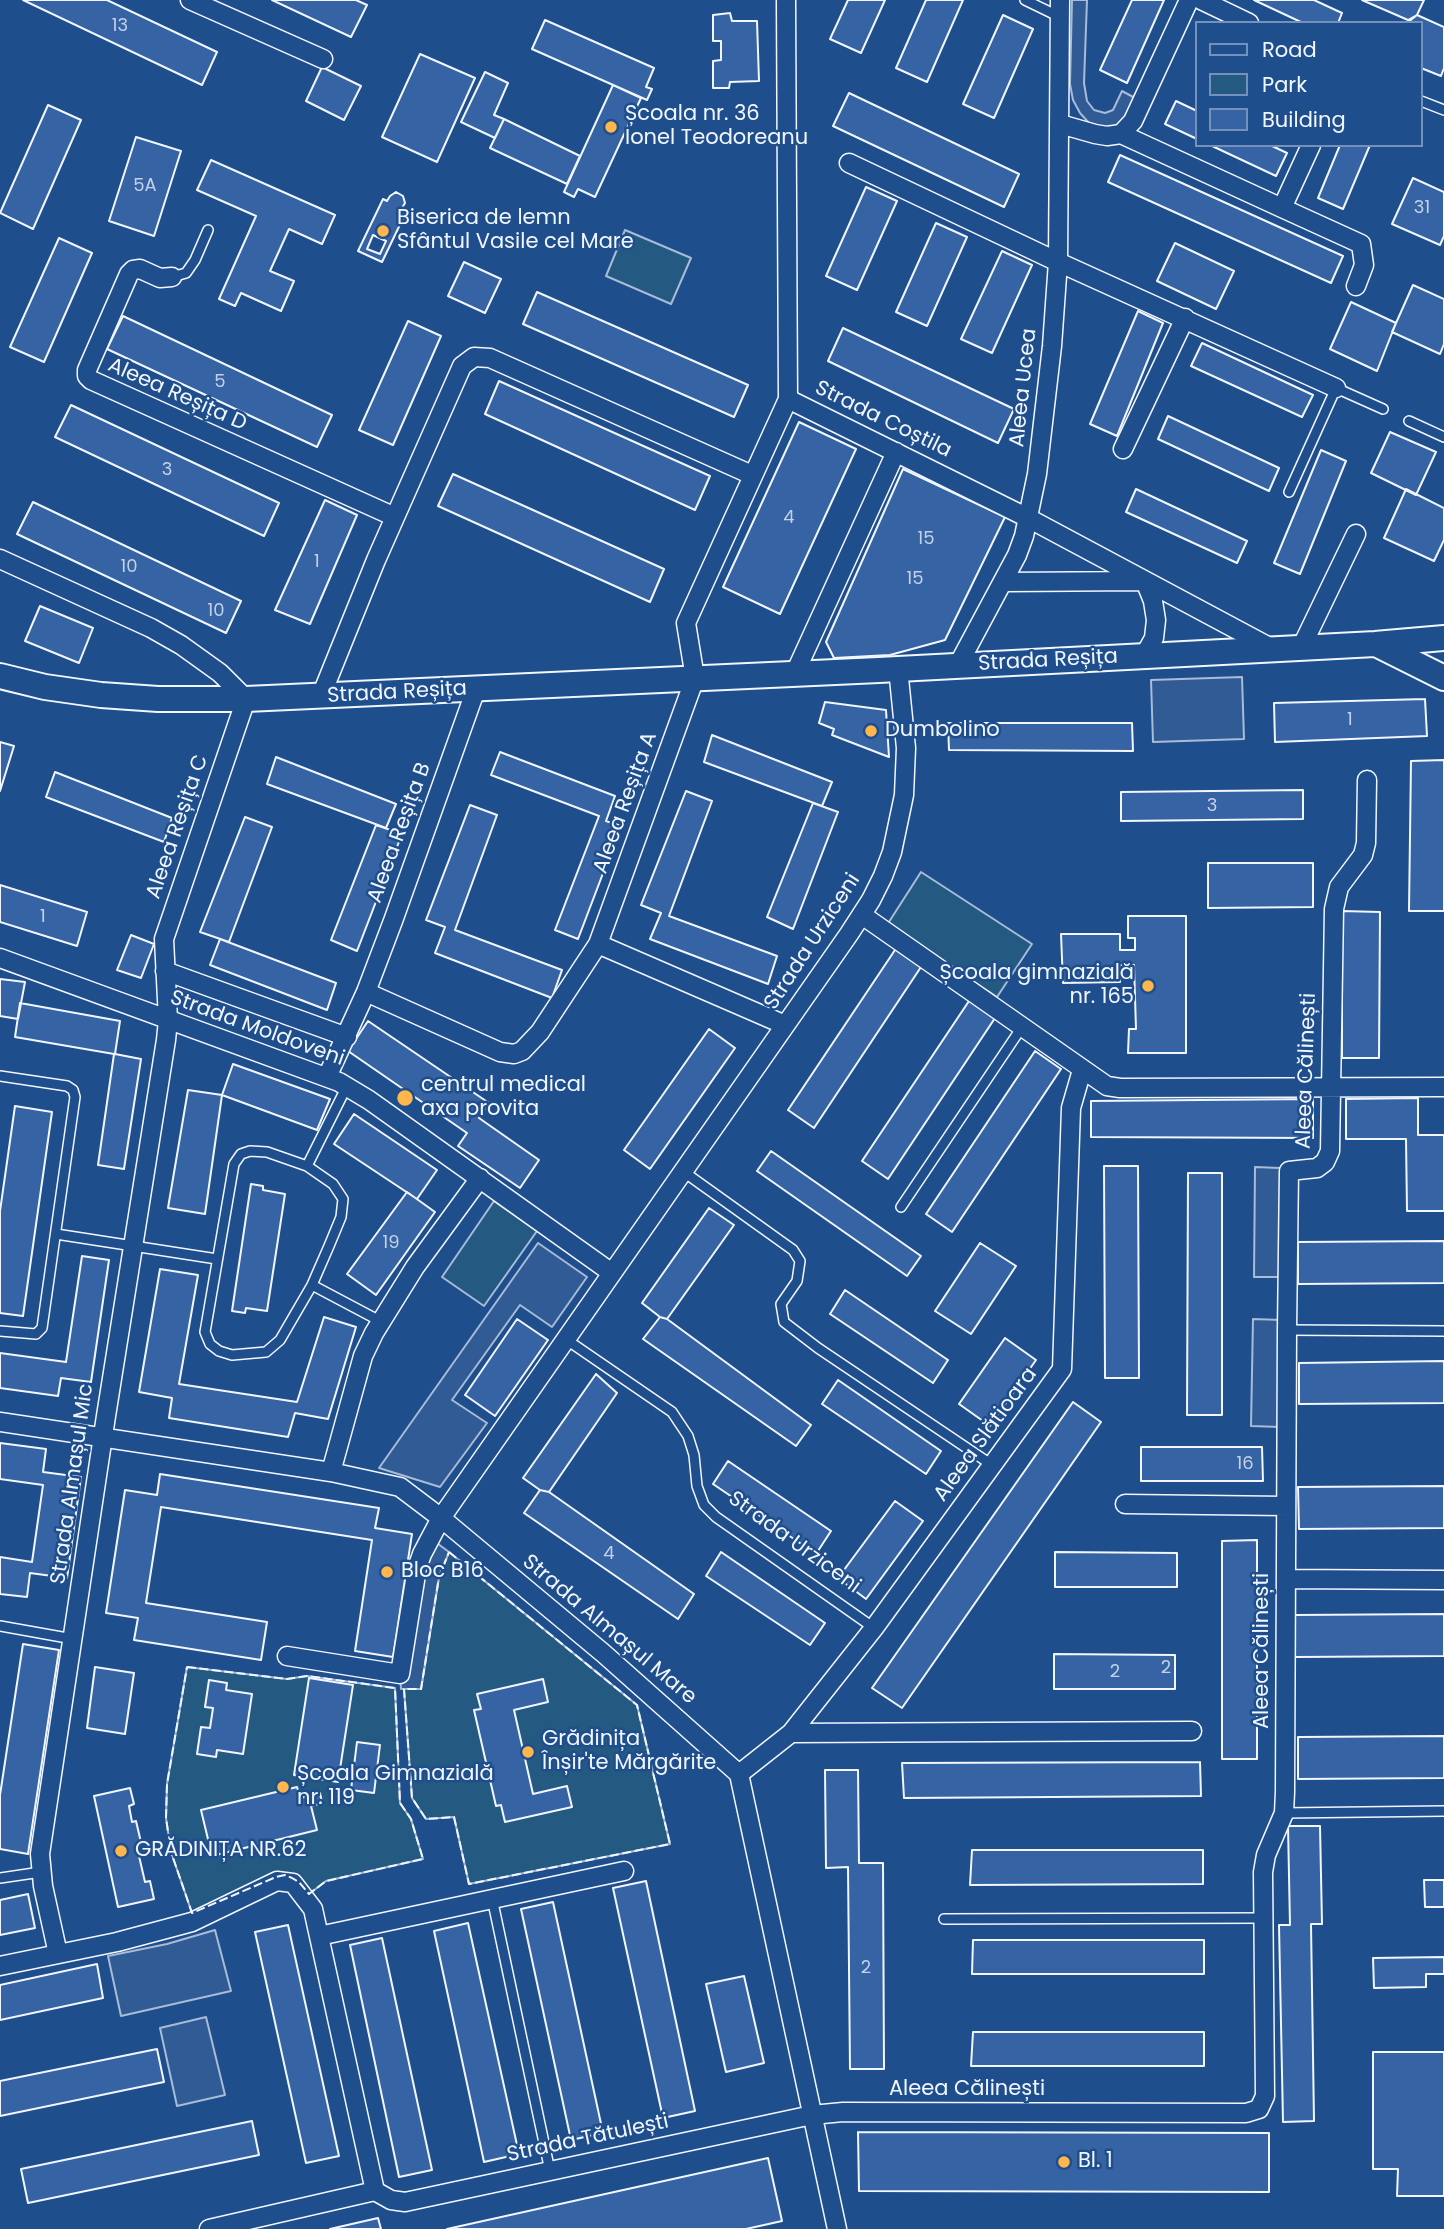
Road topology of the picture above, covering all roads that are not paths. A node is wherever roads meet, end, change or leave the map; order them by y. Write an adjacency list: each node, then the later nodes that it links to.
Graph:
1 (190, 0): 8 (street)
2 (786, 0): 22 (street, Strada Coștila)
3 (1025, 0): 6 (lane, Aleea Ucea)
4 (1189, 0): 12 (street)
5 (1201, 0): 7 (street)
6 (1060, 8): 11 (street, Aleea Ucea)
7 (1245, 21)
8 (323, 59)
9 (1423, 101): 10 (lane)
10 (1444, 110)
11 (1060, 124): 12 (street); 17 (street, Aleea Ucea)
12 (1121, 134): 15 (street)
13 (1310, 147): 15 (street)
14 (849, 163): 17 (street)
15 (1282, 208): 19 (street)
16 (208, 230): 18 (lane)
17 (1059, 262): 20 (street); 31 (street, Aleea Ucea)
18 (172, 277): 30 (street, Aleea Reșița D)
19 (1356, 286)
20 (1185, 318): 21 (street); 26 (street)
21 (1336, 388): 23 (lane); 29 (lane)
22 (788, 399): 27 (street, Strada Coștila); 28 (street)
23 (1383, 409)
24 (1409, 421): 25 (lane)
25 (1444, 437)
26 (1123, 449)
27 (896, 452): 31 (street, Strada Coștila); 43 (street)
28 (752, 475): 30 (street); 45 (street)
29 (1289, 492)
30 (395, 517): 48 (street)
31 (1028, 518): 34 (street, Aleea Ucea); 35 (street, Strada Coștila)
32 (1356, 534): 38 (street)
33 (0, 559): 49 (street)
34 (1005, 582): 35 (street); 41 (street, Aleea Ucea)
35 (1145, 582): 39 (street, Strada Coștila); 40 (street)
36 (1444, 638): 37 (street, Strada Reșița)
37 (1375, 644): 38 (street, Strada Reșița); 46 (street)
38 (1301, 648): 39 (street, Strada Reșița)
39 (1273, 649): 40 (street, Strada Reșița)
40 (1144, 656): 41 (street, Strada Reșița)
41 (958, 665): 42 (street, Strada Reșița)
42 (898, 668): 43 (street, Strada Reșița); 51 (street, Strada Urziceni)
43 (795, 673): 45 (street, Strada Reșița)
44 (0, 677): 49 (street, Strada Reșița)
45 (695, 678): 47 (street, Strada Reșița); 52 (street, Aleea Reșița A)
46 (1444, 678)
47 (476, 689): 48 (street, Strada Reșița); 55 (street, Aleea Reșița B)
48 (321, 696): 49 (street, Strada Reșița)
49 (246, 699): 54 (street, Aleea Reșița C)
50 (1367, 780): 65 (street, Aleea Călinești)
51 (862, 915): 57 (street, Strada Urziceni); 58 (street)
52 (596, 948): 55 (street); 57 (street)
53 (0, 958): 56 (street, Strada Moldoveni)
54 (165, 971): 56 (street, Aleea Reșița C); 59 (street)
55 (366, 992): 59 (street, Aleea Reșița B)
56 (168, 1020): 62 (street, Strada Moldoveni); 71 (street, Strada Almașul Mic)
57 (785, 1025): 67 (street, Strada Urziceni)
58 (1022, 1027): 60 (street); 69 (lane)
59 (347, 1037): 62 (street, Aleea Reșița B)
60 (1082, 1070): 65 (street); 82 (street, Aleea Slătioara)
61 (0, 1076): 70 (lane)
62 (327, 1077): 63 (street, Strada Moldoveni)
63 (346, 1086): 66 (lane); 68 (street, Strada Moldoveni)
64 (1444, 1087): 65 (street)
65 (1331, 1088): 76 (street, Aleea Călinești)
66 (307, 1166): 72 (lane); 74 (lane)
67 (684, 1172): 73 (street, Strada Urziceni); 82 (lane)
68 (480, 1178): 73 (street, Strada Moldoveni); 75 (street)
69 (901, 1207)
70 (56, 1234): 71 (lane); 77 (lane)
71 (132, 1245): 72 (lane); 81 (street, Strada Almașul Mic)
72 (216, 1259): 74 (lane)
73 (612, 1273): 79 (street, Strada Urziceni)
74 (312, 1285): 75 (lane)
75 (380, 1321): 83 (street)
76 (1286, 1330): 78 (lane); 85 (street, Aleea Călinești)
77 (0, 1331)
78 (1444, 1331)
79 (567, 1340): 86 (street, Strada Urziceni); 90 (lane, Strada Urziceni)
80 (0, 1422): 81 (street, Strada Almașul Mare)
81 (103, 1437): 83 (street, Strada Almașul Mare); 91 (street, Strada Almașul Mic)
82 (992, 1465): 90 (street, Aleea Slătioara)
83 (331, 1472): 86 (street, Strada Almașul Mare)
84 (1125, 1504): 85 (street)
85 (1285, 1506): 87 (street, Aleea Călinești)
86 (441, 1518): 92 (street, Strada Urziceni); 95 (street, Strada Almașul Mare)
87 (1286, 1579): 88 (street); 97 (street, Aleea Călinești)
88 (1444, 1580)
89 (0, 1626): 91 (lane)
90 (874, 1628): 94 (street, Aleea Slătioara)
91 (73, 1639): 99 (street, Strada Almașul Mic)
92 (287, 1656)
93 (1192, 1731): 94 (street)
94 (790, 1733): 95 (street, Aleea Slătioara)
95 (739, 1774): 107 (street)
96 (1444, 1811): 97 (lane)
97 (1284, 1813): 102 (street, Aleea Călinești)
98 (624, 1871): 101 (street)
99 (41, 1872): 100 (lane); 105 (street, Strada Almașul Mic)
100 (0, 1878)
101 (492, 1898): 104 (street); 108 (lane)
102 (1262, 1918): 103 (lane); 107 (street, Aleea Călinești)
103 (944, 1919)
104 (319, 1936): 105 (street); 109 (street)
105 (58, 1955): 106 (street)
106 (0, 1966)
107 (812, 2115): 108 (street, Strada Tătulești); 111 (street)
108 (551, 2171): 109 (street, Strada Tătulești)
109 (375, 2191): 110 (street)
110 (209, 2229)
111 (837, 2229)

